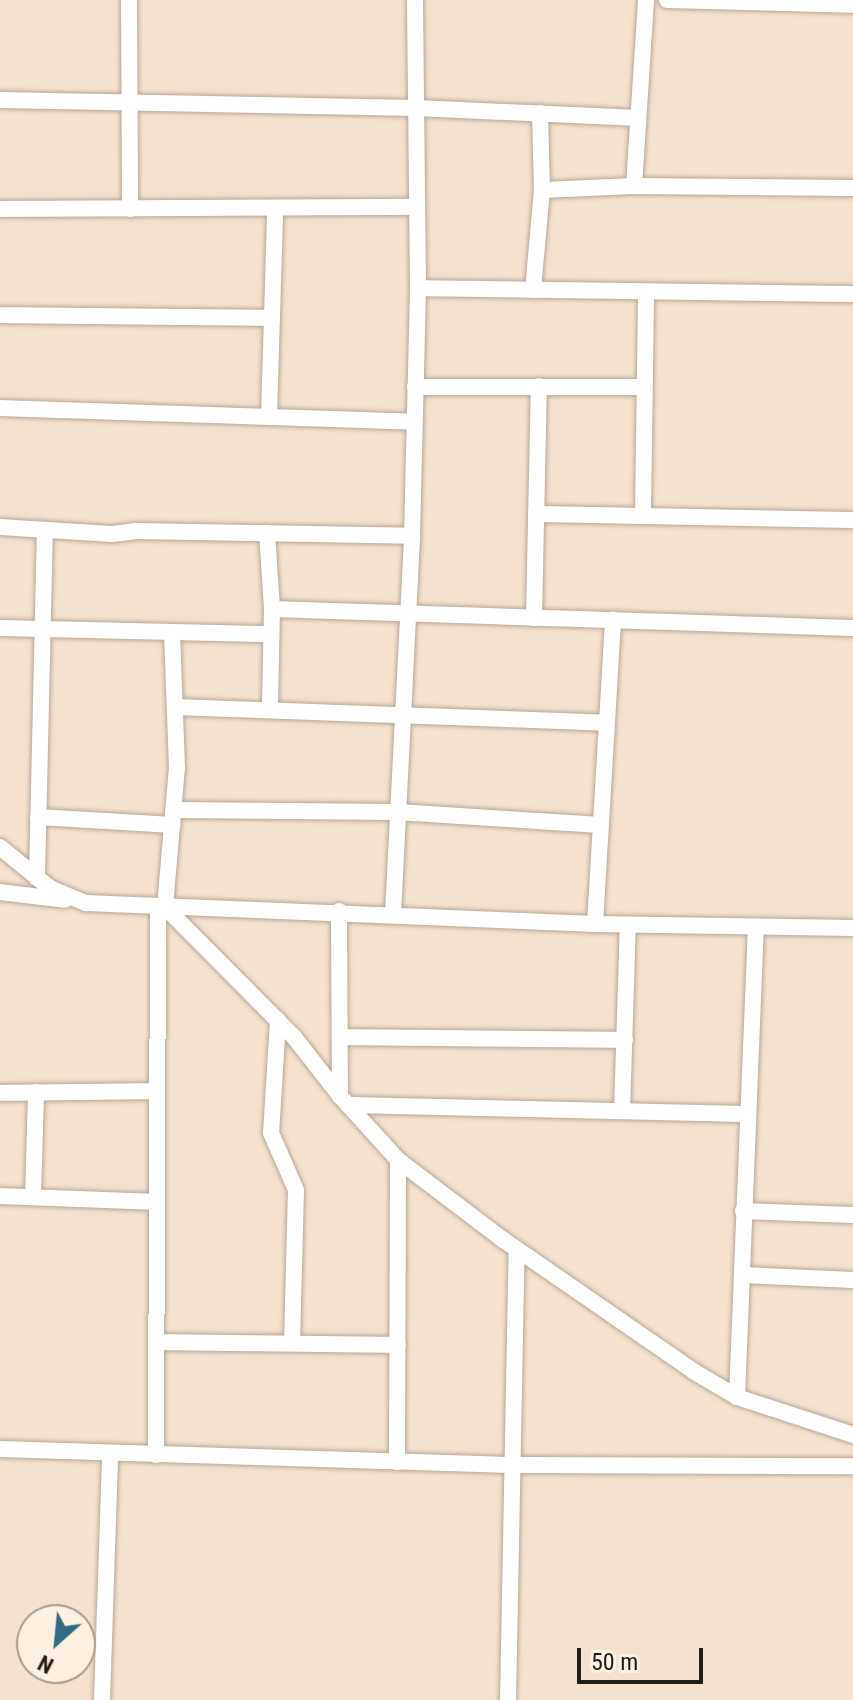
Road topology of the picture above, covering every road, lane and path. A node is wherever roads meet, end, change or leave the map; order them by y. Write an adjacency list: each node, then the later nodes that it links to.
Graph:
1 (129, 0): 8 (street)
2 (415, 0): 9 (street)
3 (646, 0): 11 (street)
4 (667, 0): 5 (street)
5 (774, 1): 6 (street)
6 (853, 5)
7 (0, 100): 8 (street)
8 (129, 101): 9 (street); 17 (street)
9 (416, 108): 10 (street); 15 (street)
10 (540, 113): 11 (street); 14 (street)
11 (638, 118): 12 (street)
12 (634, 186): 13 (street); 14 (street)
13 (853, 188)
14 (542, 190): 20 (street)
15 (417, 207): 18 (street); 19 (street)
16 (0, 209): 17 (street)
17 (130, 209): 18 (street)
18 (275, 209): 24 (street)
19 (418, 288): 20 (street); 26 (street)
20 (533, 290): 21 (street)
21 (646, 292): 22 (street); 27 (street)
22 (853, 294)
23 (0, 315): 24 (street)
24 (272, 318): 29 (street)
25 (539, 386): 26 (street); 27 (street); 31 (street)
26 (415, 387): 30 (street)
27 (643, 387): 32 (street)
28 (0, 408): 29 (street)
29 (269, 417): 30 (street)
30 (414, 422): 37 (street)
31 (536, 514): 32 (street); 40 (street)
32 (643, 514): 33 (street)
33 (853, 520)
34 (0, 527): 35 (street)
35 (45, 530): 36 (street); 42 (street)
36 (267, 533): 37 (street); 38 (street)
37 (412, 536): 39 (street)
38 (272, 609): 39 (street); 46 (street)
39 (410, 614): 40 (street); 49 (street)
40 (534, 618): 41 (street)
41 (613, 620): 44 (street); 50 (street)
42 (43, 627): 43 (street); 45 (street); 52 (street)
43 (0, 628)
44 (853, 628)
45 (172, 633): 46 (street); 47 (street)
46 (271, 634): 48 (street)
47 (177, 707): 48 (street); 53 (street)
48 (270, 708): 49 (street)
49 (404, 715): 50 (street); 51 (street)
50 (607, 723): 54 (street)
51 (398, 812): 53 (street); 54 (street); 61 (street)
52 (38, 817): 53 (street); 56 (street)
53 (174, 818): 59 (street)
54 (601, 825): 62 (street)
55 (0, 847): 56 (street)
56 (37, 878): 58 (street)
57 (0, 892): 58 (street)
58 (86, 903): 59 (street)
59 (162, 907): 60 (street); 66 (street); 69 (street)
60 (339, 911): 61 (street); 67 (street)
61 (393, 914): 62 (street)
62 (595, 924): 63 (street)
63 (628, 925): 64 (street); 68 (street)
64 (756, 927): 65 (street); 74 (street)
65 (853, 928)
66 (278, 1020): 72 (street); 85 (street)
67 (340, 1037): 68 (street); 72 (street)
68 (625, 1040): 73 (street)
69 (156, 1091): 70 (street); 78 (street)
70 (36, 1092): 71 (street); 77 (street)
71 (0, 1093)
72 (344, 1101): 73 (street); 75 (street)
73 (622, 1111): 74 (street)
74 (747, 1114): 79 (street)
75 (398, 1160): 81 (street); 86 (street)
76 (0, 1196): 77 (street)
77 (33, 1196): 78 (street)
78 (156, 1202): 84 (street)
79 (743, 1211): 80 (street); 82 (street)
80 (853, 1215)
81 (517, 1250): 87 (street); 93 (street)
82 (742, 1275): 83 (street); 87 (street)
83 (853, 1280)
84 (156, 1342): 85 (street); 91 (street)
85 (292, 1343): 86 (street)
86 (398, 1345): 92 (street)
87 (737, 1397): 88 (street)
88 (853, 1435)
89 (0, 1449): 90 (street)
90 (110, 1454): 91 (street); 95 (street)
91 (156, 1455): 92 (street)
92 (397, 1462): 93 (street)
93 (513, 1465): 94 (street); 96 (street)
94 (853, 1466)
95 (102, 1700)
96 (508, 1700)

